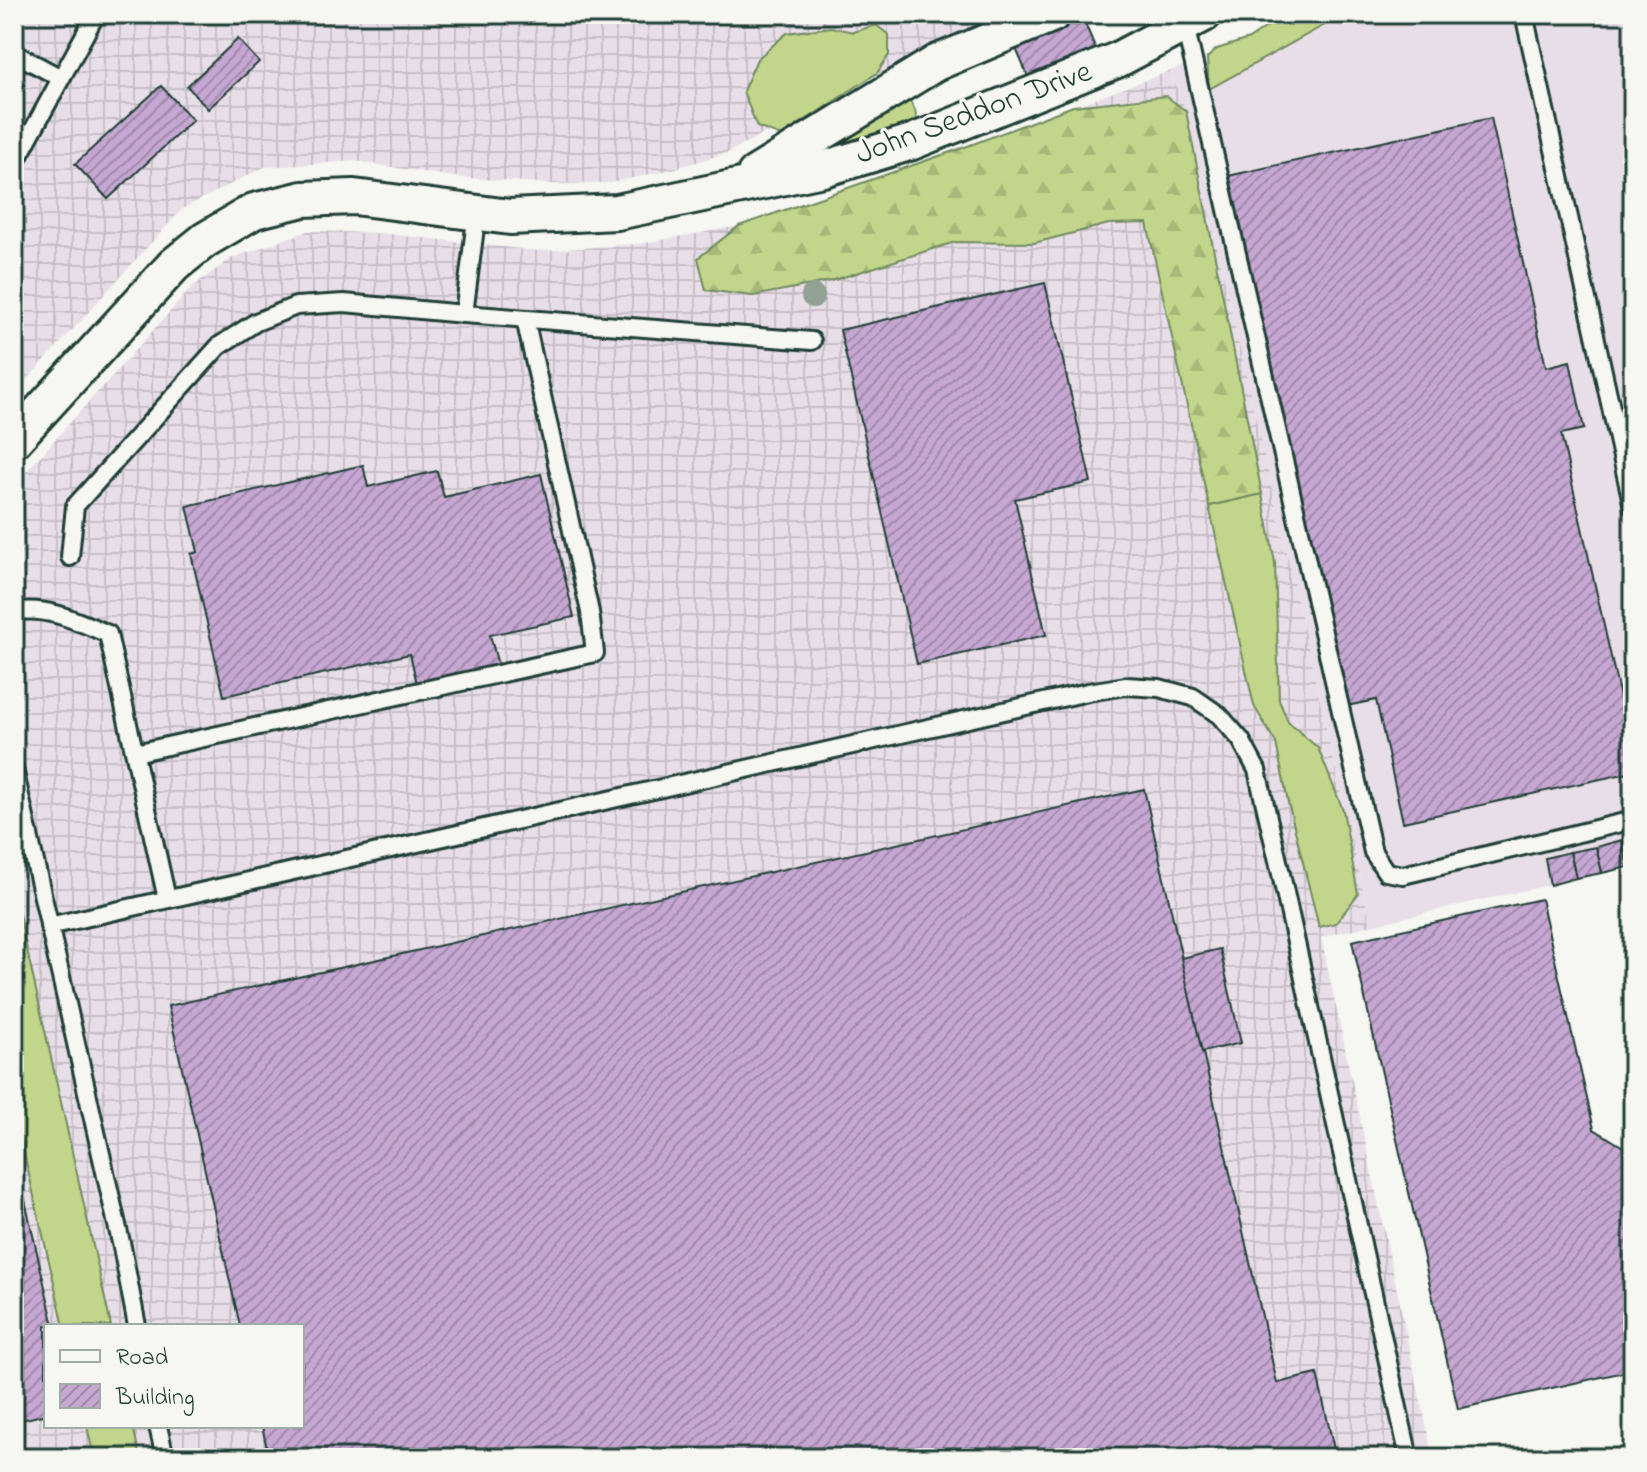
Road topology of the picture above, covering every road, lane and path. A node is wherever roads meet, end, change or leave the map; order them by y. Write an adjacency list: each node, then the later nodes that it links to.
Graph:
1 (96, 14): 6 (lane)
2 (1053, 14): 8 (street, John Seddon Drive)
3 (1524, 14): 14 (lane)
4 (1195, 19): 8 (street, John Seddon Drive); 19 (lane)
5 (14, 53): 6 (lane)
6 (61, 78): 7 (lane)
7 (14, 165)
8 (734, 187): 9 (street, John Seddon Drive)
9 (477, 212): 10 (lane); 13 (street, John Seddon Drive)
10 (464, 314): 11 (lane); 15 (lane)
11 (525, 319): 12 (lane); 17 (lane)
12 (812, 341)
13 (14, 440)
14 (1633, 507)
15 (70, 557)
16 (14, 612): 17 (lane)
17 (135, 753): 20 (lane)
18 (14, 769): 21 (lane)
19 (1633, 820)
20 (167, 899): 21 (lane); 25 (lane)
21 (49, 926): 22 (lane)
22 (137, 1324)
23 (158, 1428): 24 (lane)
24 (165, 1458)
25 (1409, 1458)

